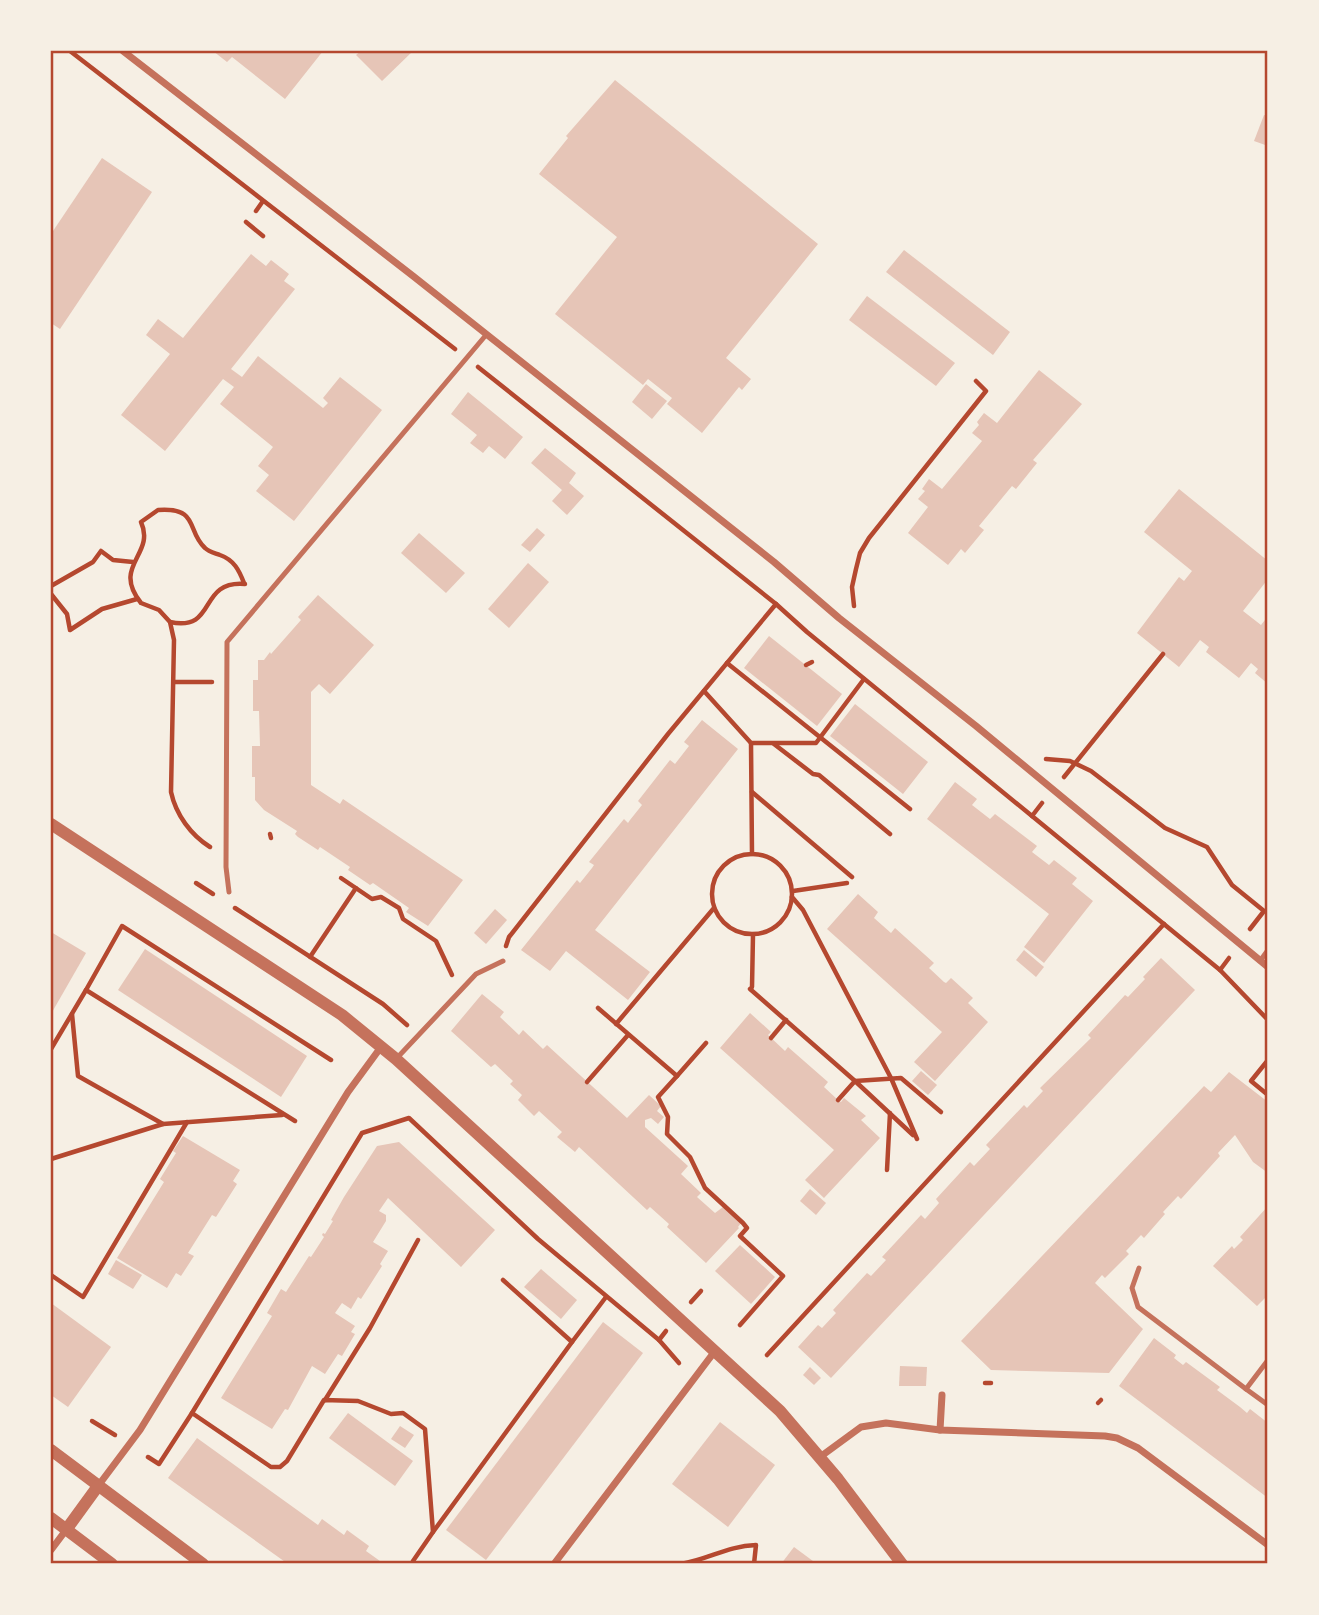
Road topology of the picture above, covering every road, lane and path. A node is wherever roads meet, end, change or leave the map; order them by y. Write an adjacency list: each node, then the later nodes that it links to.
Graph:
1 (70, 51): 3 (path)
2 (122, 51): 7 (street)
3 (263, 201): 4 (path); 8 (path)
4 (256, 211)
5 (246, 222): 6 (path)
6 (263, 236)
7 (486, 335): 8 (lane); 59 (street)
8 (467, 358): 14 (lane); 16 (path)
9 (975, 381): 17 (path)
10 (133, 562): 11 (path); 12 (path); 15 (path)
11 (244, 583): 14 (path); 18 (path)
12 (51, 586)
13 (51, 594): 15 (path)
14 (268, 594): 23 (lane)
15 (138, 599): 18 (path)
16 (776, 604): 20 (path); 21 (path)
17 (864, 614)
18 (170, 622): 22 (path)
19 (1163, 654): 29 (path)
20 (727, 663): 24 (path); 25 (path)
21 (864, 679): 25 (path); 34 (path)
22 (174, 682): 23 (path); 38 (path)
23 (227, 682): 38 (lane)
24 (704, 691): 26 (path); 58 (path)
25 (820, 738): 27 (path); 33 (path)
26 (751, 743): 27 (path); 31 (path)
27 (773, 743): 36 (path)
28 (1042, 759): 29 (path)
29 (1074, 763): 30 (path); 49 (path)
30 (1061, 780)
31 (752, 792): 37 (path); 39 (path)
32 (1044, 801): 34 (path)
33 (910, 809)
34 (1032, 816): 50 (path)
35 (51, 824): 73 (street)
36 (890, 834)
37 (752, 854): 45 (path); 48 (path)
38 (226, 857): 44 (lane)
39 (852, 877)
40 (341, 878): 43 (path)
41 (196, 883): 46 (path)
42 (846, 883): 45 (path)
43 (356, 888): 51 (path); 57 (path)
44 (229, 892)
45 (792, 894): 53 (path); 79 (path)
46 (223, 900)
47 (231, 906): 57 (path)
48 (714, 908): 53 (path); 68 (path)
49 (1266, 913): 52 (path)
50 (1164, 924): 61 (path); 104 (path)
51 (420, 930): 54 (path); 62 (path)
52 (1248, 933)
53 (753, 935): 66 (path)
54 (415, 937)
55 (1268, 950): 59 (lane)
56 (1231, 955): 61 (path)
57 (310, 957): 69 (path)
58 (503, 961): 75 (lane)
59 (1260, 961): 60 (street)
60 (1268, 967)
61 (1220, 970): 67 (path)
62 (453, 975)
63 (86, 990): 65 (path); 76 (path); 86 (path)
64 (598, 1008): 68 (path)
65 (72, 1013): 74 (path); 89 (path)
66 (786, 1020): 71 (path); 80 (path)
67 (1268, 1020)
68 (615, 1024): 70 (path)
69 (412, 1029)
70 (628, 1035): 78 (path); 81 (path)
71 (771, 1038)
72 (706, 1043): 78 (path)
73 (381, 1047): 75 (street); 118 (street)
74 (51, 1049)
75 (396, 1059): 103 (street)
76 (331, 1060)
77 (1268, 1060): 82 (path)
78 (677, 1076): 99 (path)
79 (891, 1078): 80 (path); 84 (path); 85 (path)
80 (855, 1081): 83 (path); 85 (path)
81 (587, 1082)
82 (1268, 1095)
83 (838, 1100)
84 (941, 1112)
85 (890, 1113): 91 (path)
86 (282, 1115): 87 (path); 88 (path)
87 (295, 1121)
88 (187, 1122): 89 (path); 94 (path)
89 (163, 1124): 90 (path)
90 (51, 1159)
91 (887, 1170)
92 (418, 1240): 109 (path)
93 (1139, 1268): 107 (lane)
94 (51, 1275)
95 (503, 1280): 102 (path)
96 (701, 1291): 98 (path)
97 (607, 1297): 101 (path); 102 (path); 111 (path)
98 (691, 1302)
99 (740, 1325)
100 (667, 1331): 101 (path)
101 (659, 1340): 106 (path)
102 (572, 1342): 121 (path)
103 (715, 1350): 117 (street); 127 (street)
104 (766, 1355)
105 (1268, 1360): 107 (lane)
106 (679, 1363)
107 (1246, 1389): 110 (lane)
108 (942, 1395): 113 (street)
109 (324, 1400): 111 (path); 121 (path)
110 (1268, 1405)
111 (192, 1413): 116 (path)
112 (92, 1421): 114 (path)
113 (940, 1430): 117 (street); 122 (street)
114 (116, 1436)
115 (51, 1450): 118 (street)
116 (148, 1457)
117 (820, 1457): 130 (street)
118 (99, 1486): 120 (street); 126 (street)
119 (51, 1518): 120 (street)
120 (66, 1530): 123 (street); 125 (street)
121 (433, 1532): 124 (path)
122 (1268, 1545)
123 (51, 1550)
124 (413, 1561)
125 (112, 1564)
126 (203, 1564)
127 (554, 1564)
128 (681, 1564): 129 (path)
129 (754, 1564)
130 (902, 1564)

